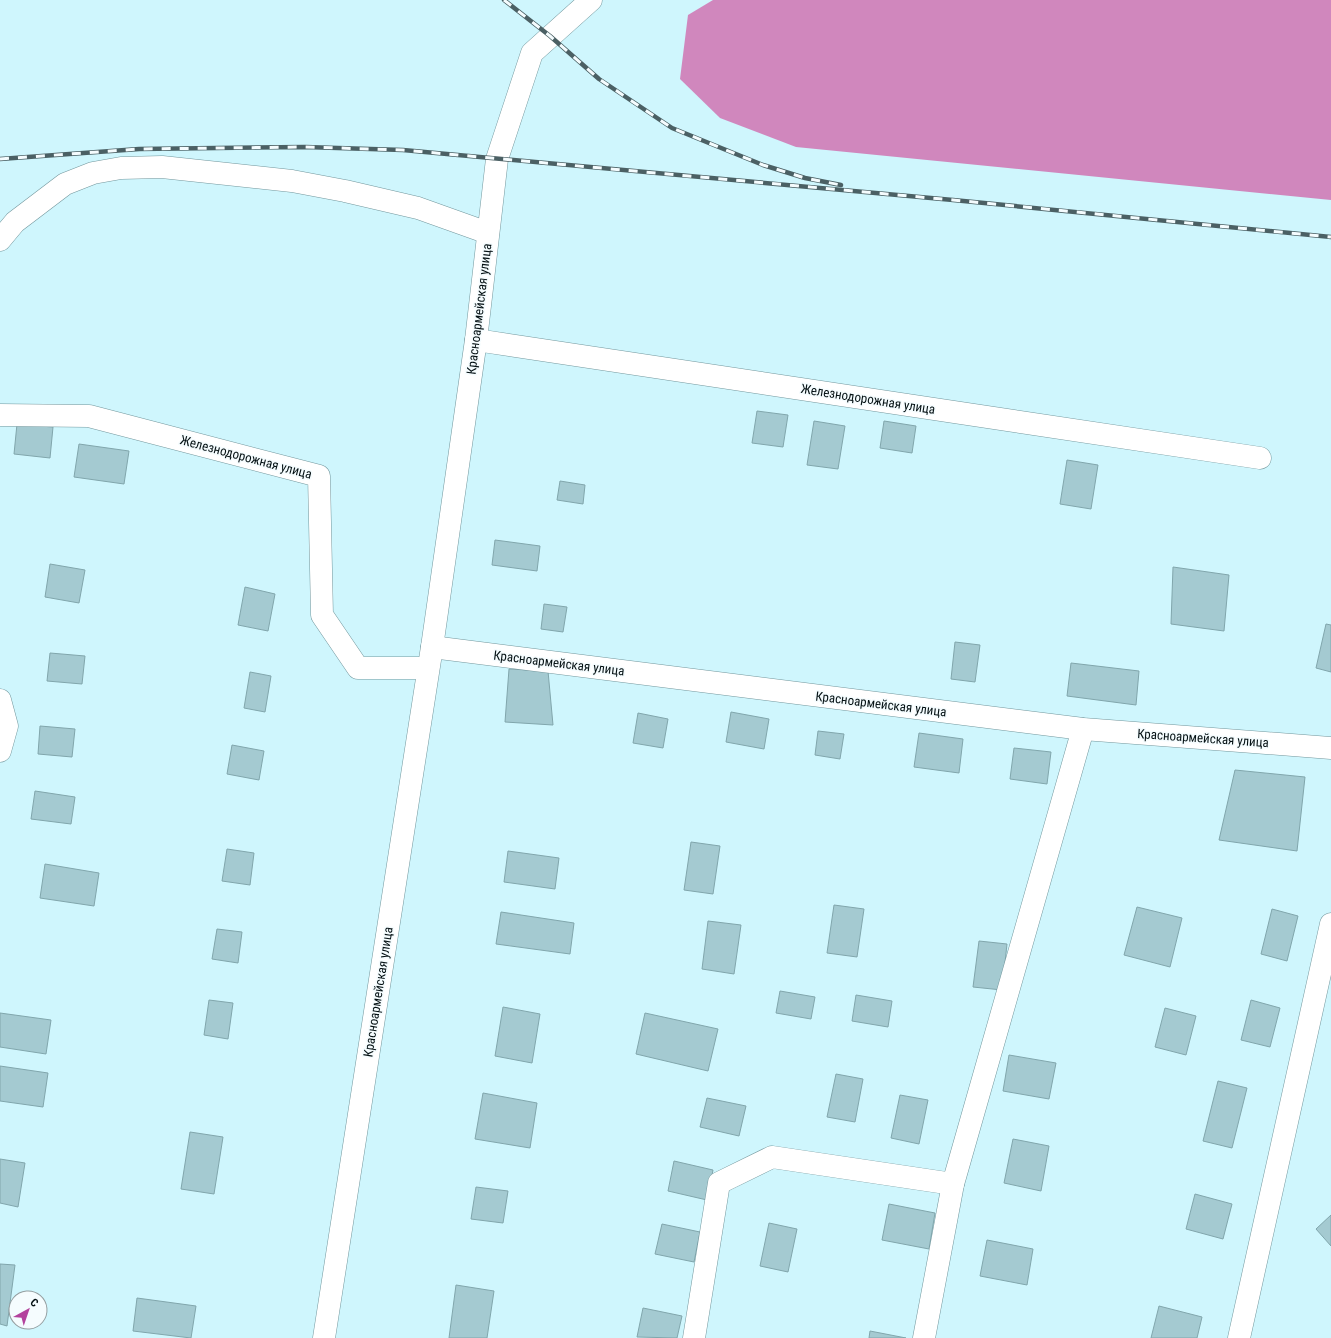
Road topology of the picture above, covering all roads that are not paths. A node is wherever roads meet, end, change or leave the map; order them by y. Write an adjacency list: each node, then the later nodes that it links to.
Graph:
1 (591, 0): 2 (street, Красноармейская улица)
2 (488, 234): 3 (street); 4 (street, Красноармейская улица)
3 (0, 240)
4 (476, 340): 6 (street, Железнодорожная улица); 7 (street, Красноармейская улица)
5 (0, 415): 8 (street, Железнодорожная улица)
6 (1260, 458)
7 (432, 647): 8 (street, Красноармейская улица); 10 (street, Красноармейская улица)
8 (428, 668): 15 (street, Красноармейская улица)
9 (0, 700): 12 (street)
10 (1083, 729): 11 (street, Красноармейская улица); 14 (street)
11 (1331, 748)
12 (0, 751)
13 (1331, 924): 18 (street)
14 (953, 1184): 16 (street); 17 (street)
15 (324, 1338)
16 (694, 1338)
17 (924, 1338)
18 (1239, 1338)

